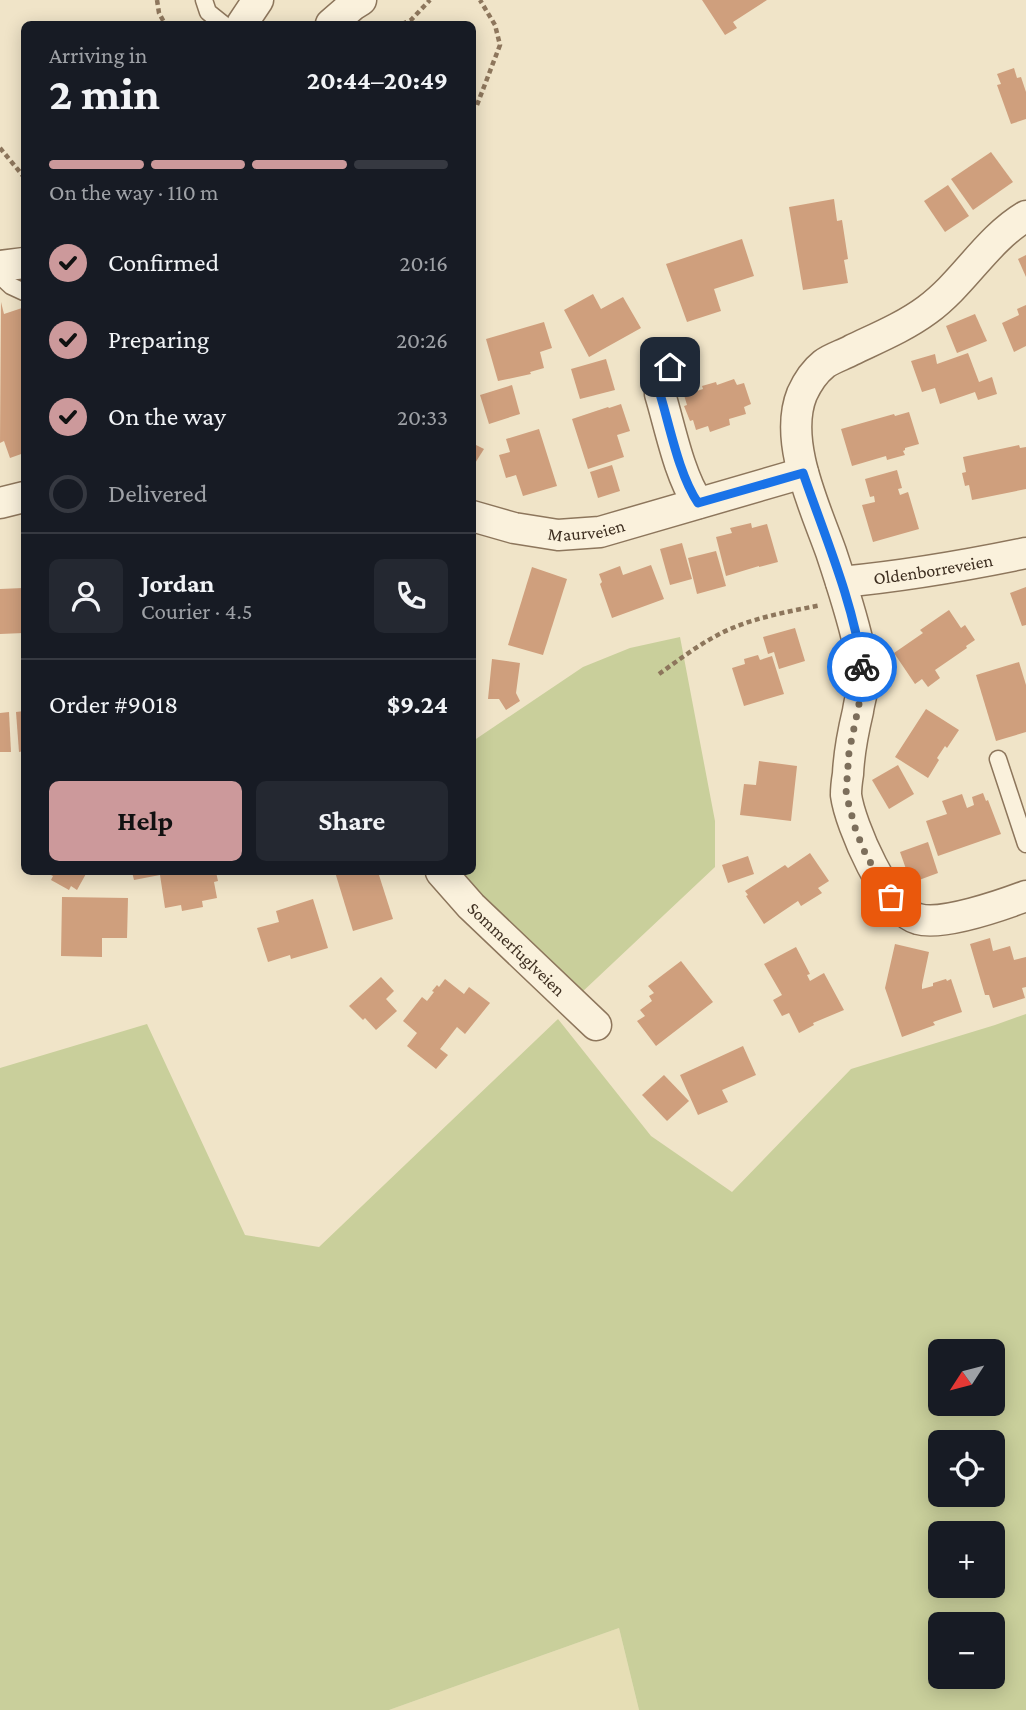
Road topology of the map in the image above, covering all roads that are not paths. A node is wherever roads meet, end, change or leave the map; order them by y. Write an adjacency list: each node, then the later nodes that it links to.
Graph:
1 (205, 0): 4 (lane)
2 (258, 0): 5 (street)
3 (362, 0): 6 (street)
4 (219, 21)
5 (244, 21)
6 (334, 21)
7 (1026, 216): 13 (street)
8 (21, 263): 9 (street)
9 (0, 266)
10 (0, 276): 11 (lane)
11 (21, 291)
12 (670, 367): 16 (street)
13 (803, 473): 16 (street, Maurveien); 19 (street)
14 (21, 498): 15 (street)
15 (0, 503)
16 (698, 503): 17 (street, Maurveien)
17 (476, 517)
18 (1026, 553): 19 (street, Oldenborreveien)
19 (843, 590): 23 (street)
20 (998, 759): 21 (lane)
21 (1026, 844)
22 (444, 875): 24 (street, Sommerfuglveien)
23 (1026, 896)
24 (596, 1025)

